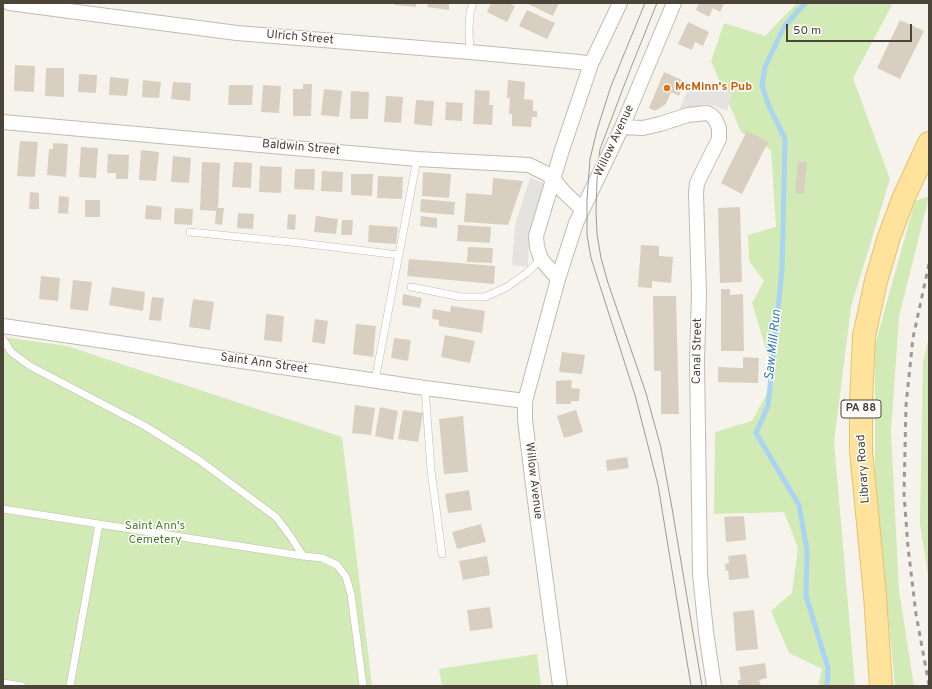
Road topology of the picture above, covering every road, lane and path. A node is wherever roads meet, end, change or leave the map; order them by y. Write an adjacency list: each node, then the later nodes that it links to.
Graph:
1 (9, 3): 5 (street, Ulrich Street)
2 (473, 3): 5 (lane)
3 (620, 3): 6 (street)
4 (674, 3): 8 (street, Willow Avenue)
5 (470, 52): 6 (street, Ulrich Street)
6 (591, 64): 11 (street)
7 (3, 122): 10 (street, Baldwin Street)
8 (622, 127): 12 (street, Willow Avenue); 32 (street, Canal Street)
9 (929, 143): 33 (main road, Library Road / PA 88)
10 (417, 159): 11 (street, Baldwin Street); 14 (lane)
11 (553, 179): 12 (street, Baldwin Street); 15 (street)
12 (582, 209): 16 (street, Willow Avenue)
13 (190, 232): 14 (lane)
14 (399, 255): 20 (lane)
15 (541, 259): 16 (street); 17 (lane)
16 (558, 279): 22 (street, Willow Avenue)
17 (411, 287)
18 (3, 326): 20 (street, Saint Ann Street)
19 (3, 339): 26 (lane)
20 (375, 381): 21 (street, Saint Ann Street)
21 (425, 388): 22 (street, Saint Ann Street); 25 (lane)
22 (525, 401): 31 (street, Willow Avenue)
23 (3, 509): 24 (lane)
24 (99, 524): 26 (lane); 29 (lane)
25 (442, 554)
26 (303, 556): 30 (lane)
27 (3, 683): 28 (lane)
28 (22, 686)
29 (70, 686)
30 (363, 686)
31 (560, 686)
32 (714, 686)
33 (881, 686)

